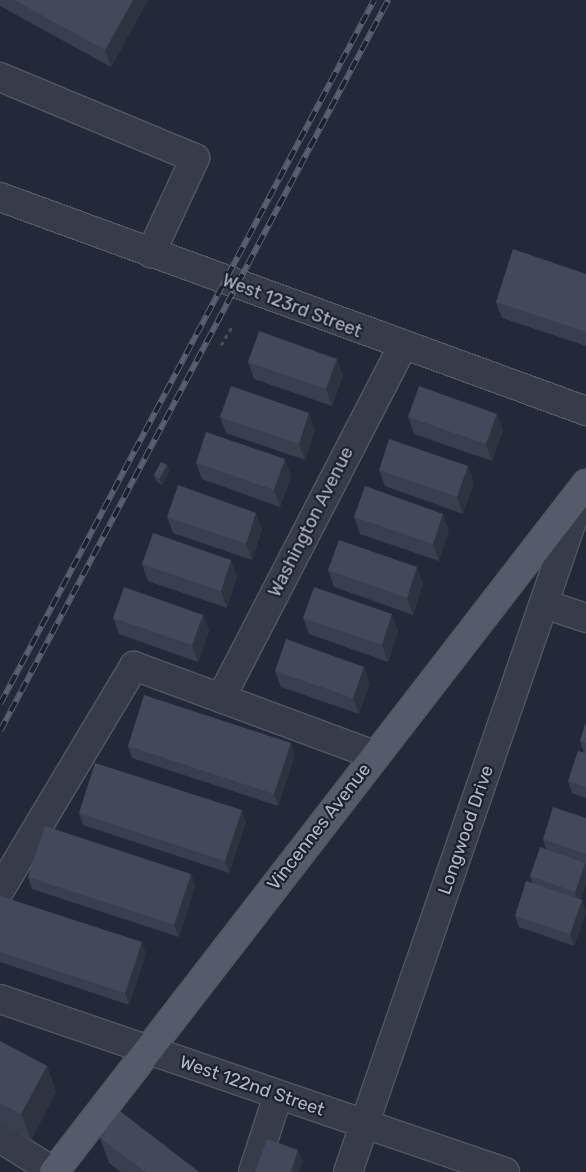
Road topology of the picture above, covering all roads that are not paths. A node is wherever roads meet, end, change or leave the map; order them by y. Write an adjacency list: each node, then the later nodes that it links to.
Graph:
1 (0, 77): 3 (street)
2 (0, 197): 3 (street, West 123rd Street)
3 (150, 253): 4 (street, West 123rd Street)
4 (402, 347): 5 (street, West 123rd Street); 9 (street, Washington Avenue)
5 (586, 411)
6 (585, 486): 7 (street, Longwood Drive); 10 (main road, Vincennes Avenue)
7 (544, 604): 8 (street); 17 (street, Longwood Drive)
8 (586, 618)
9 (221, 698): 10 (street); 11 (street)
10 (375, 755): 13 (main road, Vincennes Avenue)
11 (0, 890)
12 (0, 999): 13 (street, West 122nd Street)
13 (146, 1050): 14 (street, West 122nd Street); 15 (main road, Vincennes Avenue)
14 (278, 1095): 17 (street, West 122nd Street); 20 (street)
15 (106, 1104): 16 (street); 19 (main road, Vincennes Avenue)
16 (129, 1122)
17 (364, 1124): 21 (street, Longwood Drive); 22 (street, West 122nd Street)
18 (0, 1138): 19 (street)
19 (54, 1172)
20 (254, 1172)
21 (348, 1172)
22 (505, 1172)

